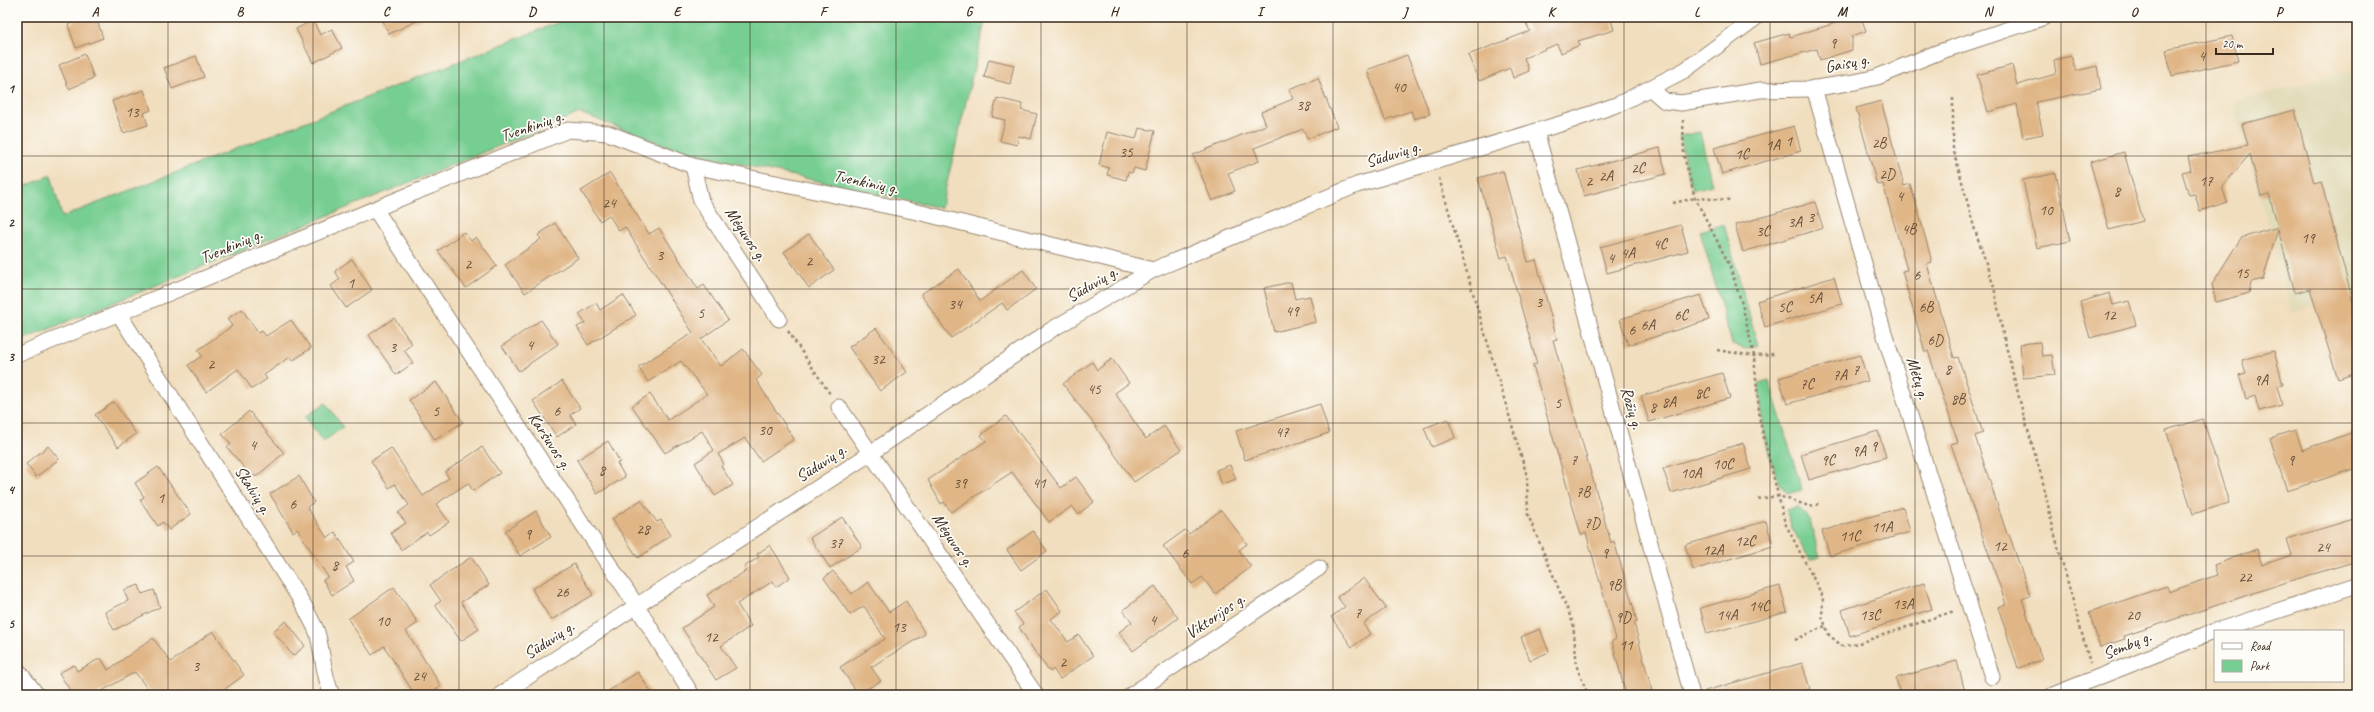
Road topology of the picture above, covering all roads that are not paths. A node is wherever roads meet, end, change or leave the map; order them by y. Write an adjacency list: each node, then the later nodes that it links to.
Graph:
1 (1758, 17): 4 (street, Sūduvių g.)
2 (2045, 17): 3 (street, Gaisų g.)
3 (1814, 88): 4 (street, Gaisų g.); 20 (street, Mėtų g.)
4 (1651, 89): 5 (street, Sūduvių g.)
5 (1536, 131): 8 (street, Sūduvių g.); 27 (street, Rožių g.)
6 (693, 166): 7 (street, Tvenkinių g.); 8 (street, Tvenkinių g.); 10 (street, Mėguvos g.)
7 (375, 209): 9 (street, Tvenkinių g.); 16 (street, Karšuvos g.)
8 (1153, 270): 13 (street, Sūduvių g.)
9 (119, 314): 11 (street, Tvenkinių g.); 22 (street, Skalvių g.)
10 (779, 319)
11 (17, 355)
12 (839, 407): 13 (street, Mėguvos g.)
13 (870, 453): 16 (street, Sūduvių g.); 25 (street, Mėguvos g.)
14 (1319, 568): 26 (street, Viktorijos g.)
15 (2357, 585): 17 (street, Sembų g.)
16 (636, 605): 23 (street, Sūduvių g.); 24 (street, Karšuvos g.)
17 (2218, 630)
18 (2214, 631): 28 (street, Sembų g.)
19 (17, 669): 21 (street)
20 (1992, 677)
21 (37, 695)
22 (332, 695)
23 (500, 695)
24 (692, 695)
25 (1036, 695)
26 (1131, 695)
27 (1692, 695)
28 (2053, 695)

